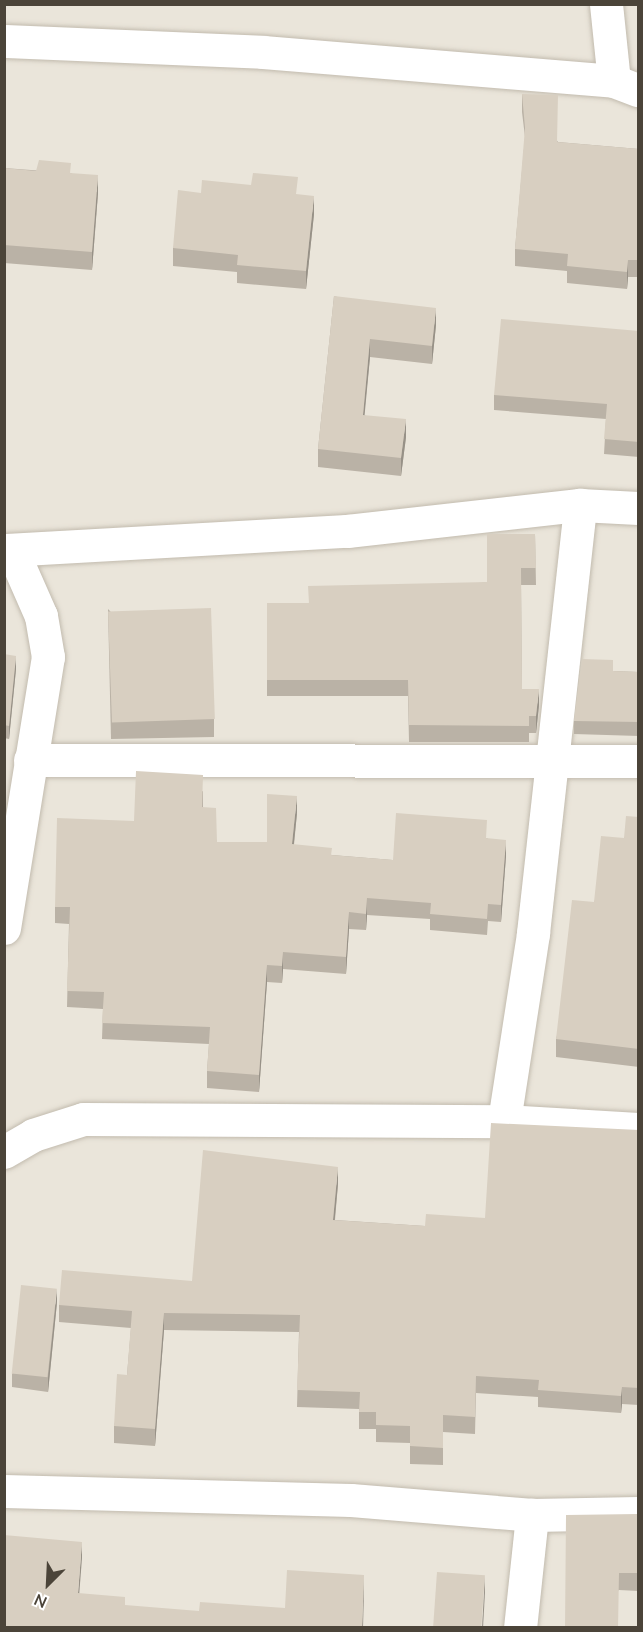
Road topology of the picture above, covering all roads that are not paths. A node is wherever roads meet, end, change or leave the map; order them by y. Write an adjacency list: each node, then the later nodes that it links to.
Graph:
1 (606, 4): 3 (street)
2 (4, 41): 3 (street)
3 (626, 85)
4 (580, 505): 5 (street); 6 (street); 9 (street)
5 (639, 507)
6 (8, 550): 7 (street)
7 (30, 760): 9 (street); 10 (street)
8 (639, 761): 9 (street)
9 (550, 764): 11 (street)
10 (4, 928)
11 (504, 1121): 12 (street); 13 (street)
12 (639, 1130)
13 (4, 1152)
14 (4, 1491): 16 (street)
15 (639, 1513): 16 (street)
16 (532, 1515): 17 (street)
17 (520, 1628)

